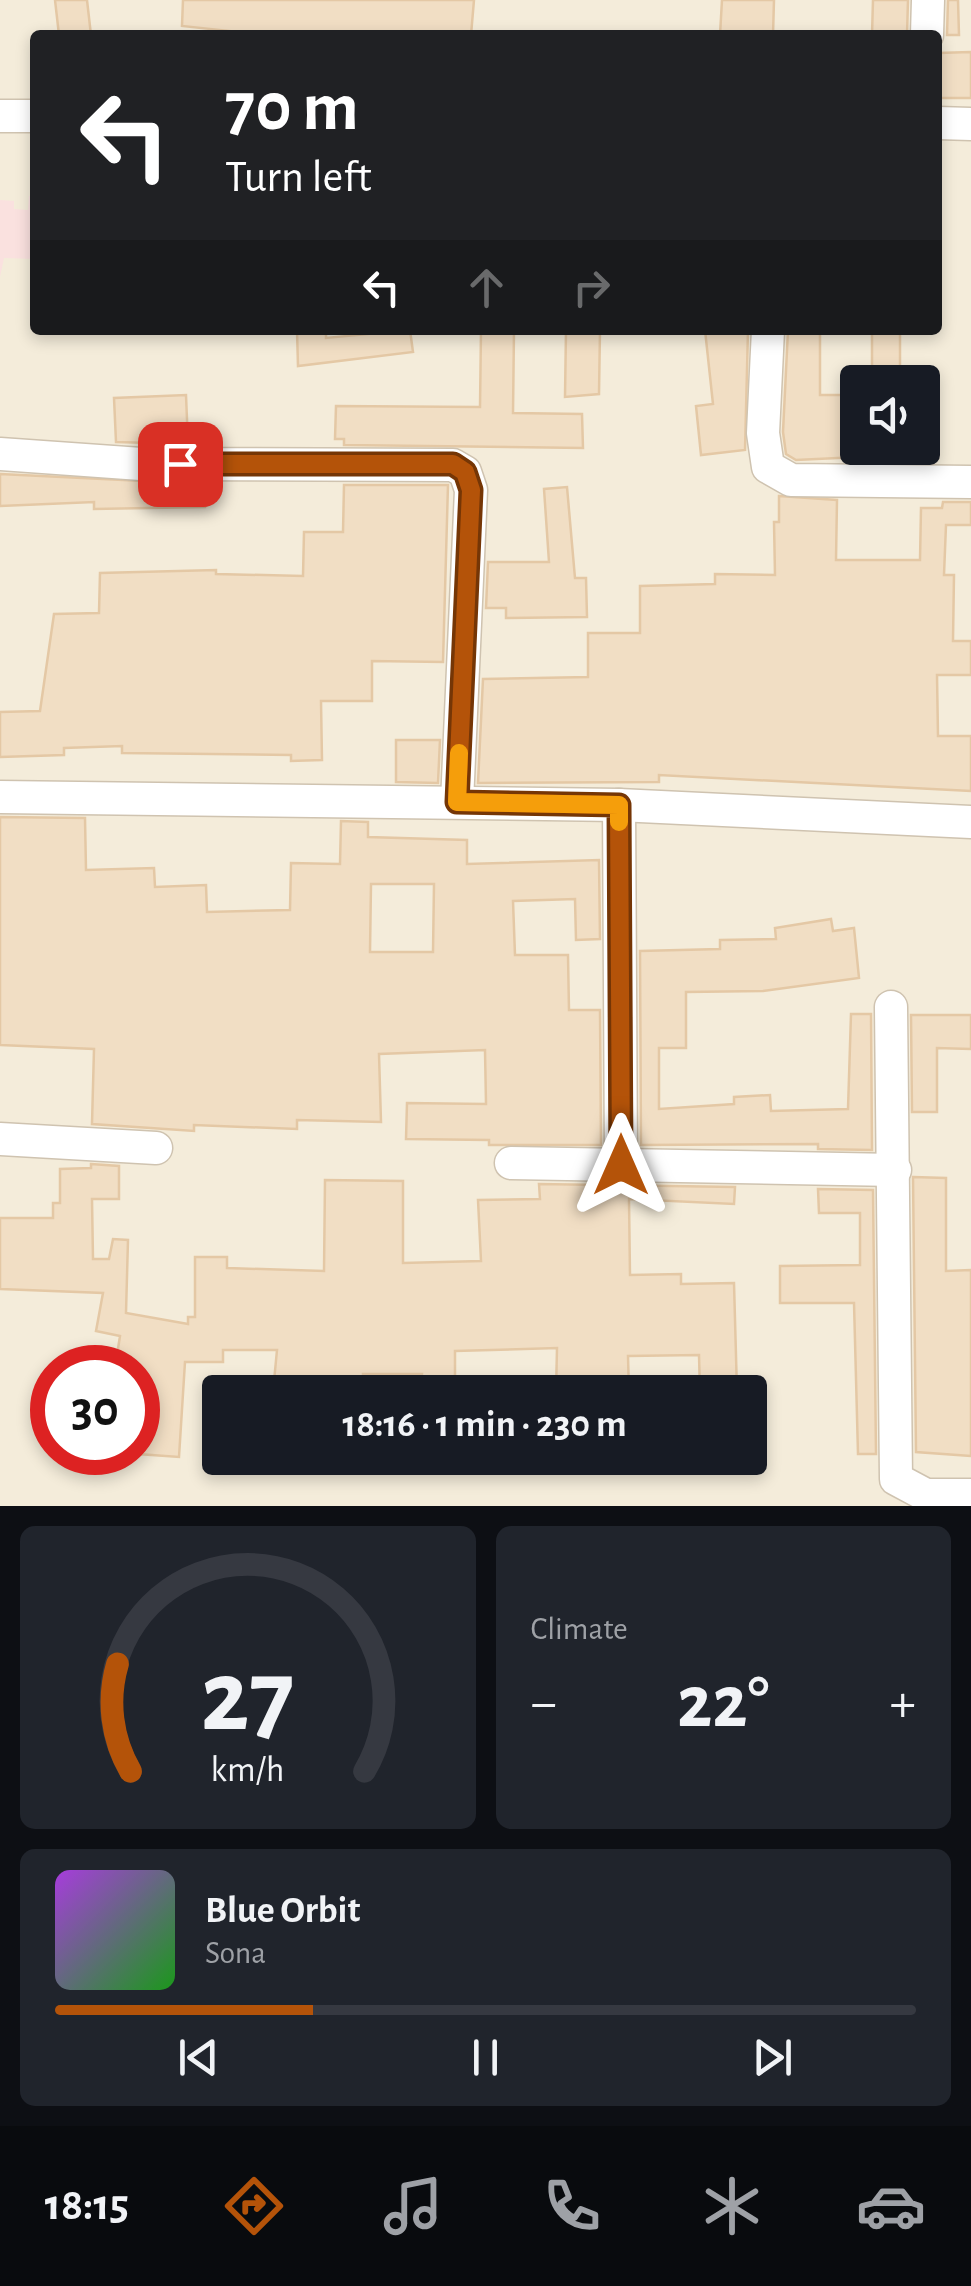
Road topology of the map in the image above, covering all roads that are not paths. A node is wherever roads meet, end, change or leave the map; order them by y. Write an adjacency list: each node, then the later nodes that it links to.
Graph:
1 (928, 0): 2 (street)
2 (927, 30)
3 (0, 116): 4 (street)
4 (30, 116)
5 (942, 122): 6 (street)
6 (971, 124)
7 (768, 335): 9 (street)
8 (0, 454): 11 (street)
9 (971, 482)
10 (0, 797): 11 (street)
11 (457, 802): 12 (street)
12 (619, 805): 13 (street); 18 (street)
13 (971, 822)
14 (891, 1007): 19 (street)
15 (0, 1140): 16 (street)
16 (156, 1148)
17 (511, 1164): 18 (street)
18 (621, 1165): 19 (street)
19 (895, 1170): 20 (street)
20 (971, 1495)

